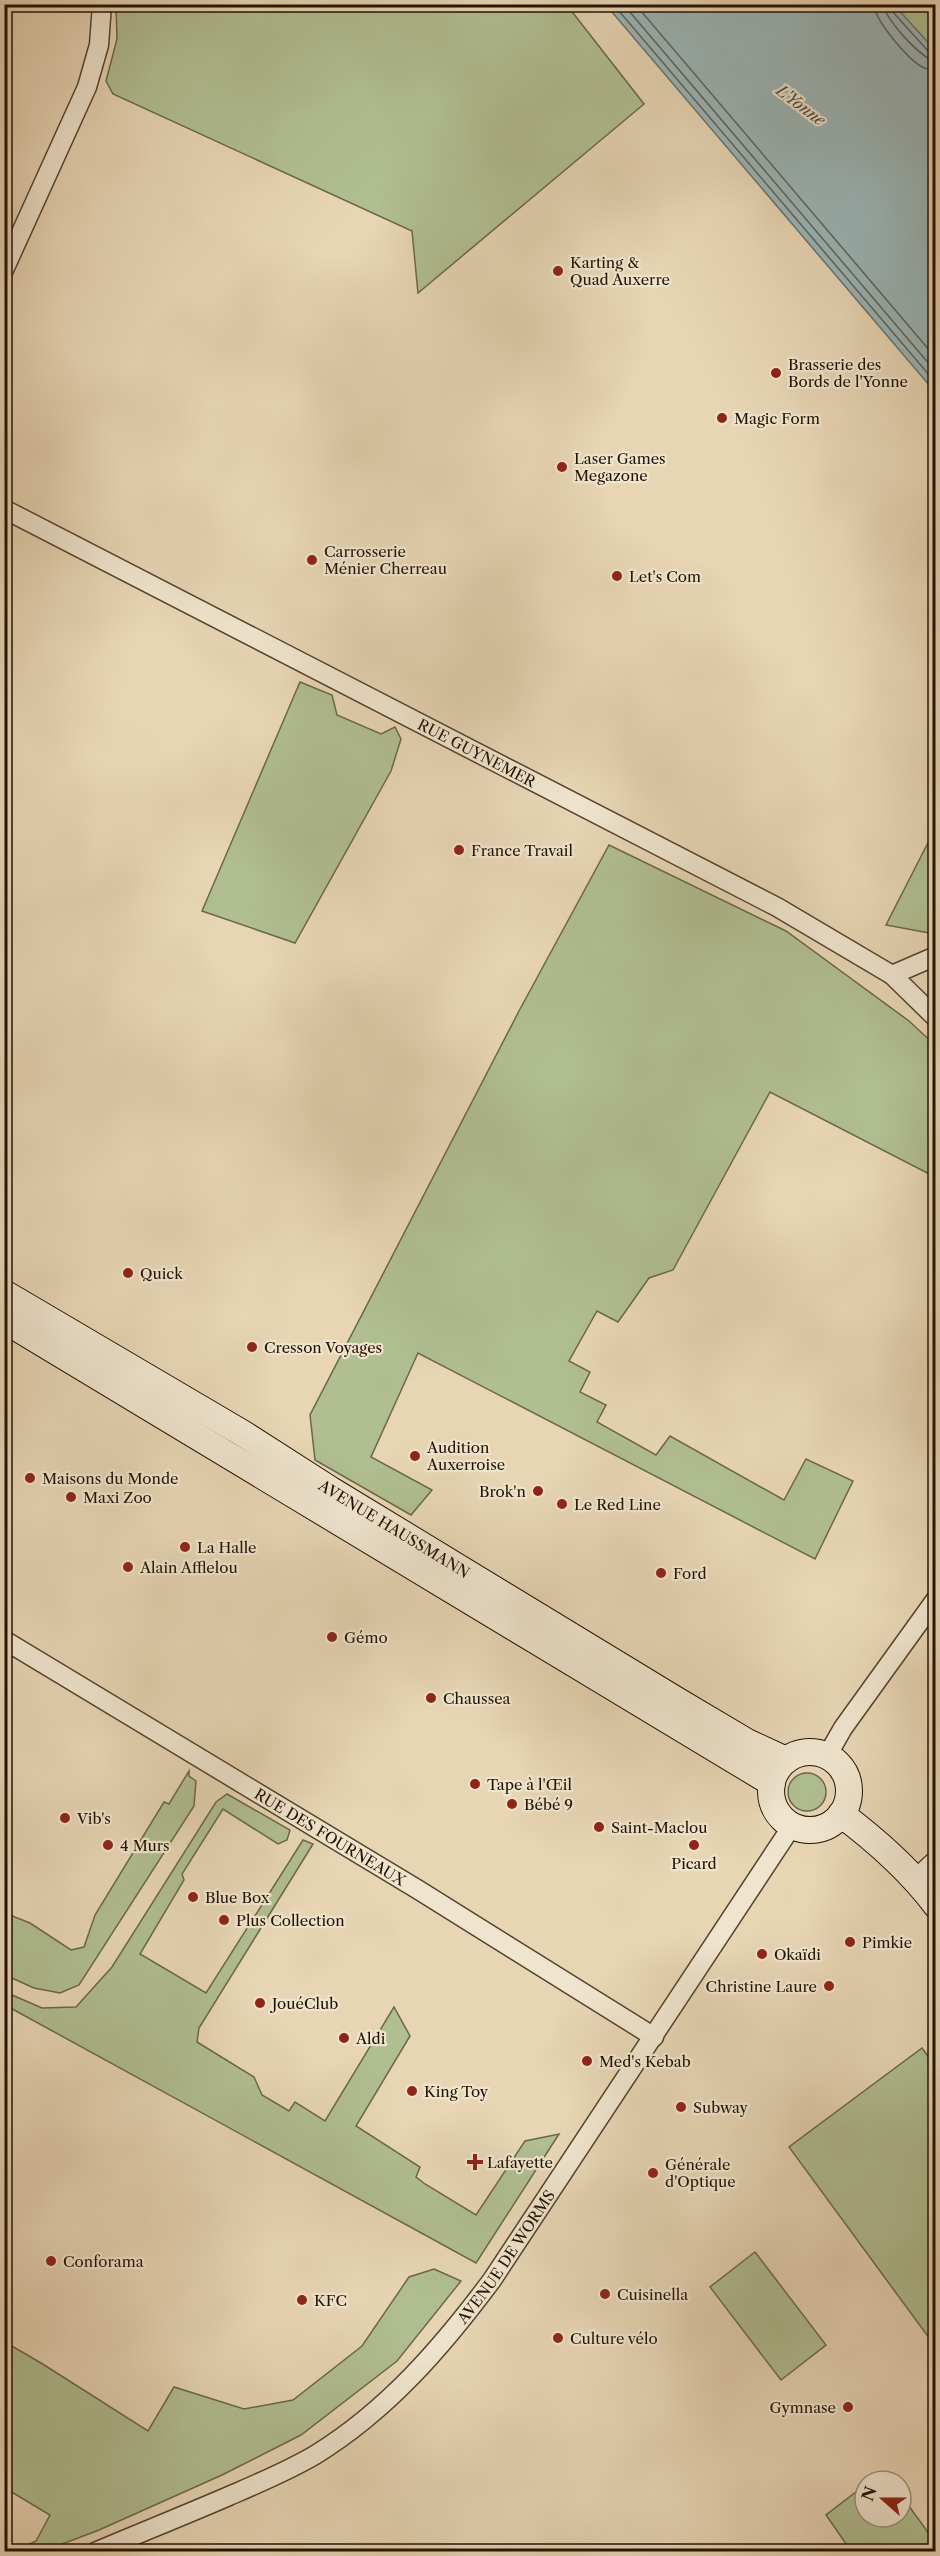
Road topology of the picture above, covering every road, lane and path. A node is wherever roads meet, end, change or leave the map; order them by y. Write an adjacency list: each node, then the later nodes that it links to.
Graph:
1 (102, 4): 2 (street)
2 (4, 270)
3 (4, 509): 5 (street, RUE GUYNEMER)
4 (936, 956): 5 (street)
5 (892, 975): 6 (street, RUE GUYNEMER)
6 (936, 1018)
7 (4, 1293): 12 (street, AVENUE HAUSSMANN)
8 (4, 1320): 13 (street, AVENUE HAUSSMANN)
9 (936, 1599): 11 (street)
10 (4, 1640): 19 (street, RUE DES FOURNEAUX)
11 (827, 1756): 12 (street); 14 (street)
12 (786, 1760): 13 (street)
13 (772, 1784): 15 (street)
14 (841, 1814): 15 (street); 17 (street)
15 (792, 1826): 19 (street, AVENUE DE WORMS)
16 (936, 1860): 17 (street)
17 (915, 1879): 18 (street)
18 (936, 1905)
19 (654, 2037): 20 (street, AVENUE DE WORMS)
20 (95, 2552)

